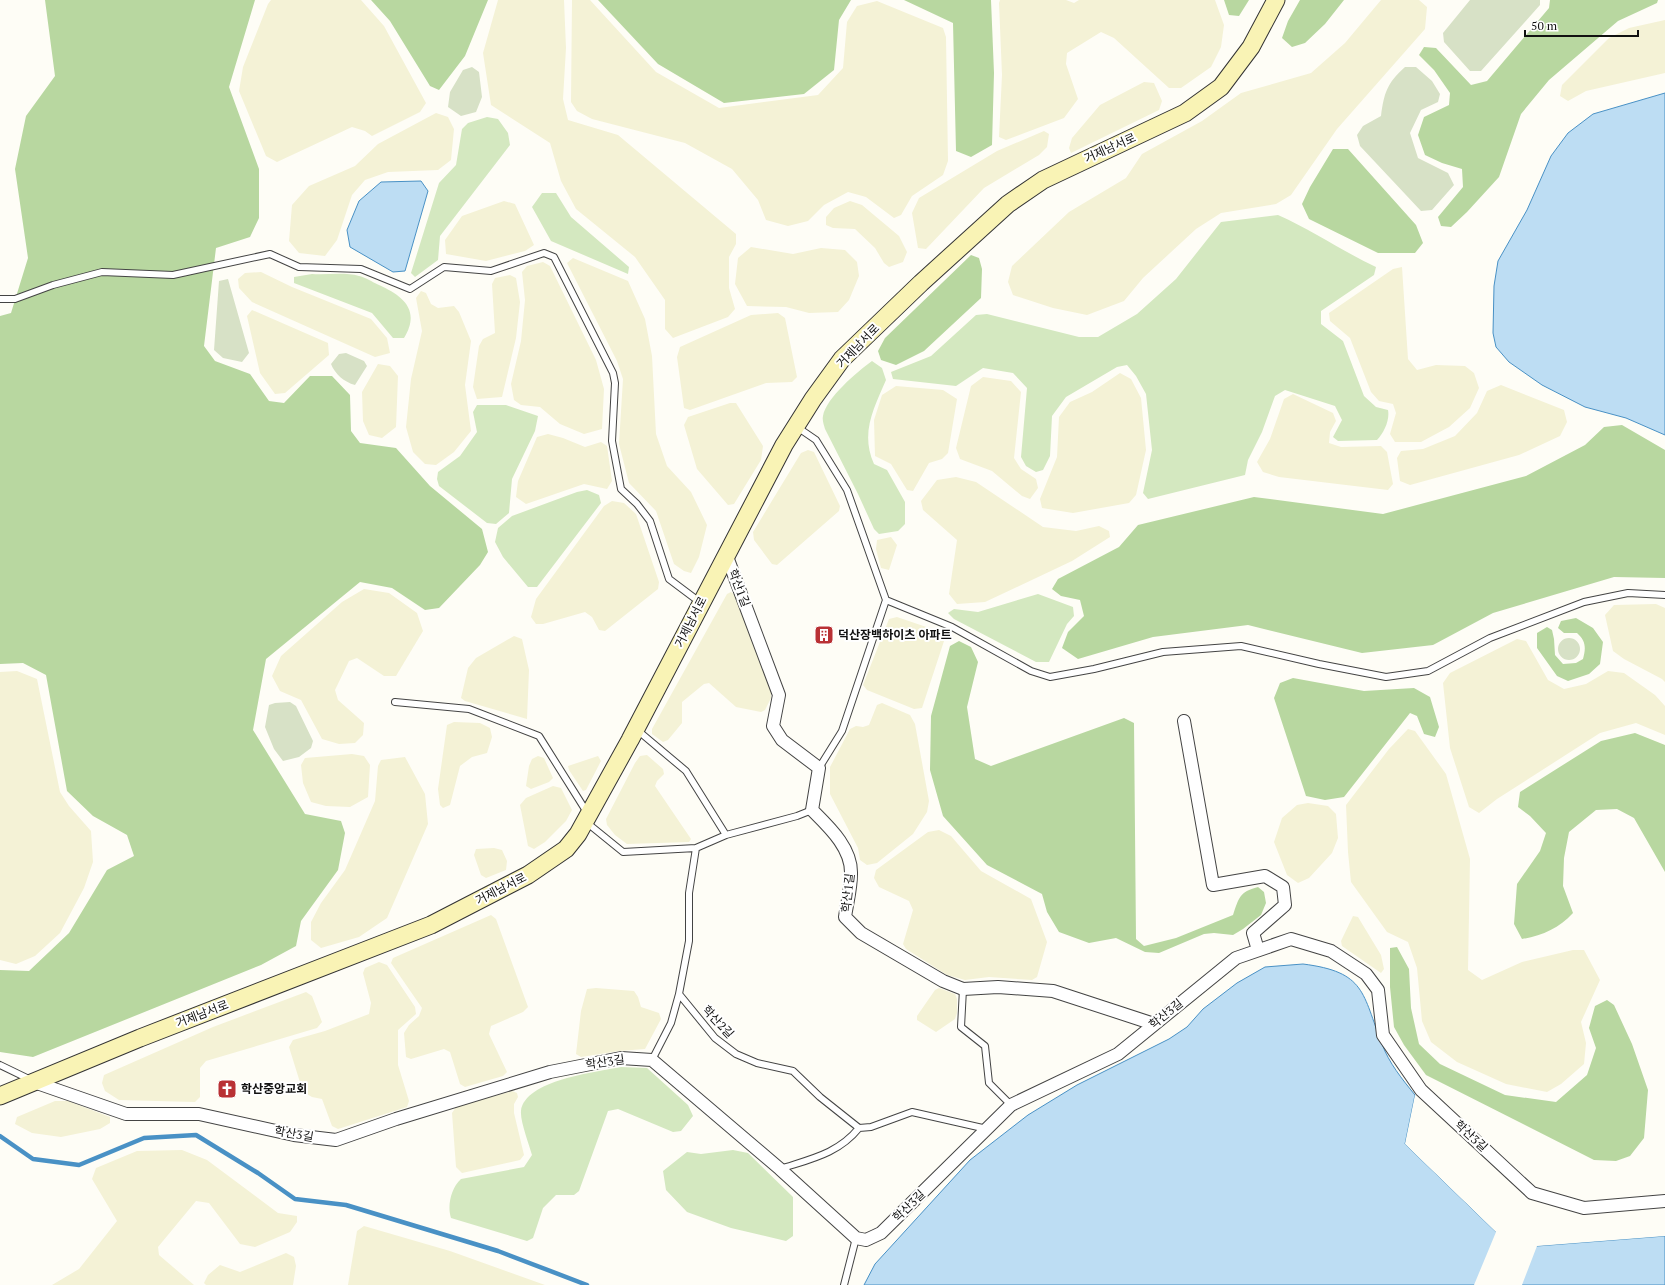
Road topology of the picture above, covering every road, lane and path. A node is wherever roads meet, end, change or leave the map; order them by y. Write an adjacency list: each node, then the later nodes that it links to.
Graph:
1 (1276, 0): 3 (main road, 거제남서로)
2 (0, 299): 7 (lane)
3 (796, 426): 4 (main road, 거제남서로); 6 (lane)
4 (726, 554): 7 (main road, 거제남서로); 11 (street, 학산1길)
5 (1665, 595): 6 (lane)
6 (886, 600): 11 (lane)
7 (701, 603): 10 (main road, 거제남서로)
8 (395, 702): 13 (lane)
9 (1184, 721): 16 (street)
10 (636, 728): 13 (main road, 거제남서로); 14 (lane)
11 (819, 768): 12 (street)
12 (812, 810): 14 (lane); 17 (street, 학산1길)
13 (587, 818): 15 (lane); 22 (main road, 거제남서로)
14 (726, 835): 15 (lane)
15 (696, 848): 18 (lane)
16 (1258, 950): 19 (street, 학산3길); 28 (street, 학산3길)
17 (963, 989): 19 (street, 학산1길); 24 (lane)
18 (679, 994): 20 (lane); 25 (lane, 학산2길)
19 (1154, 1024): 24 (street, 학산3길)
20 (652, 1060): 22 (street, 학산3길); 27 (street)
21 (0, 1066): 22 (lane)
22 (34, 1082): 23 (main road, 거제남서로)
23 (0, 1096)
24 (1011, 1105): 26 (street, 학산3길)
25 (859, 1128): 26 (lane); 27 (lane)
26 (987, 1129): 29 (street, 학산3길)
27 (780, 1169): 29 (street)
28 (1665, 1201)
29 (856, 1238): 30 (lane)
30 (844, 1285)

